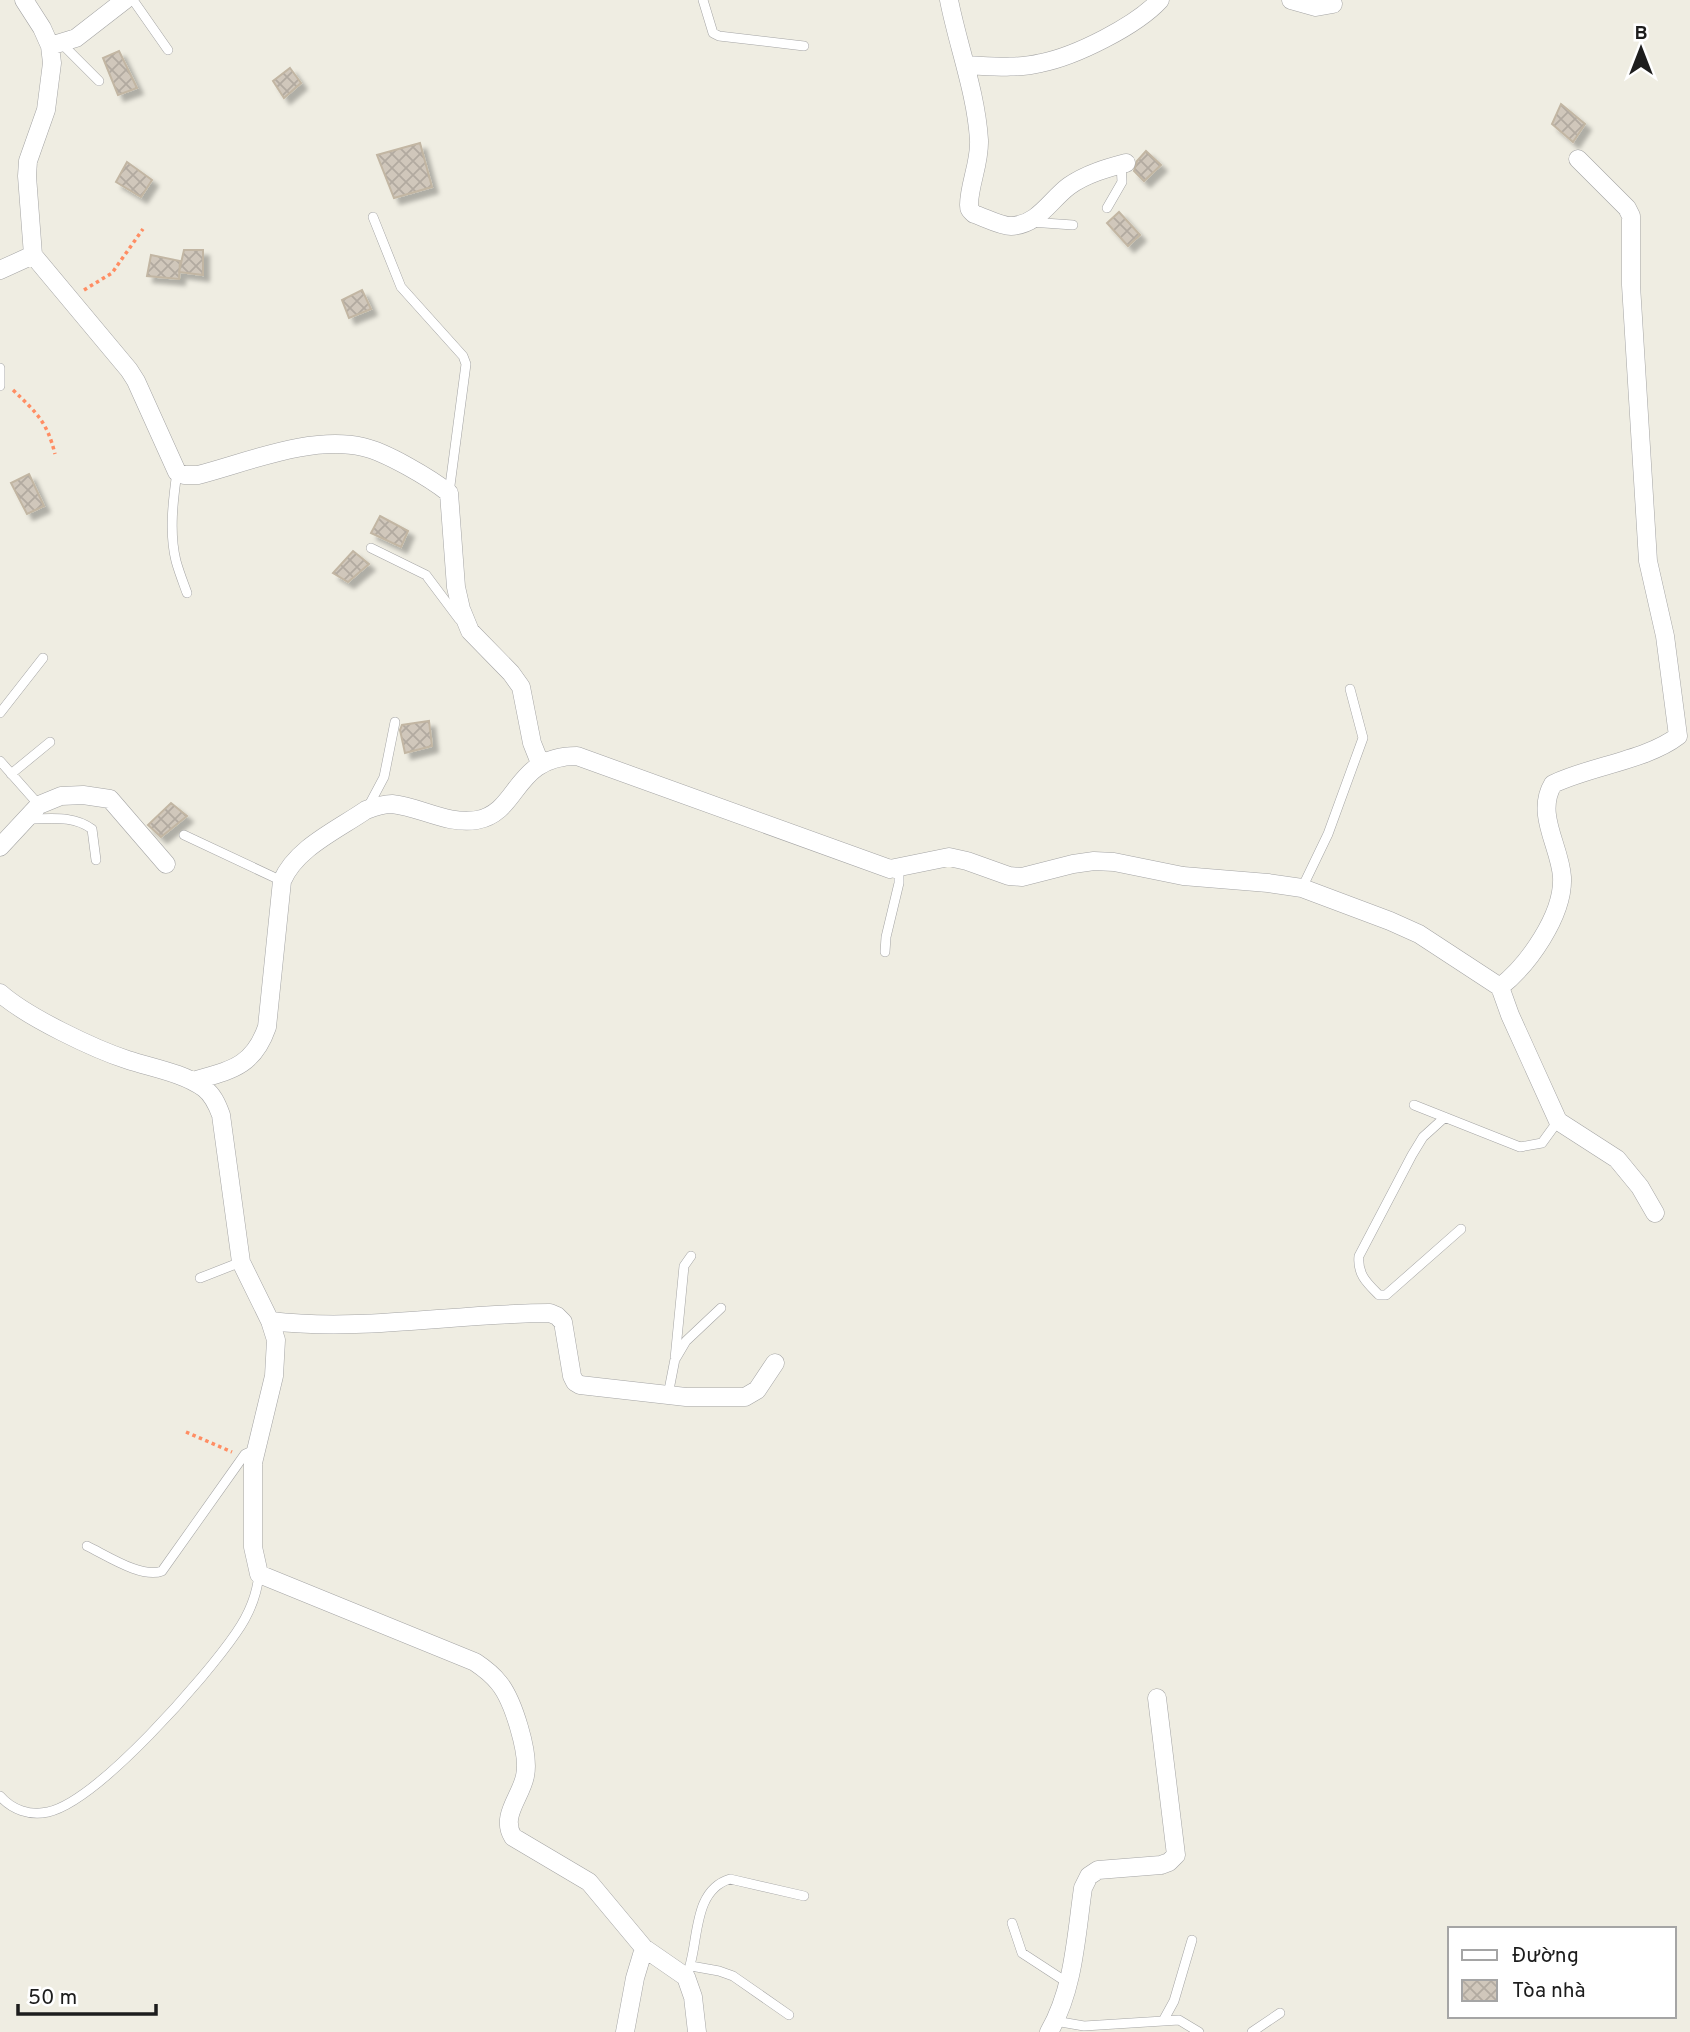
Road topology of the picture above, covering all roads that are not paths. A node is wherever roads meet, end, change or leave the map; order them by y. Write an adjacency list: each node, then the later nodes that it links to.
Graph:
1 (24, 0): 9 (street)
2 (125, 0): 9 (street)
3 (133, 0): 11 (lane)
4 (703, 0): 10 (lane)
5 (949, 0): 12 (street)
6 (1160, 0): 12 (street)
7 (1292, 0): 8 (street)
8 (1333, 4)
9 (56, 45): 13 (lane); 20 (street)
10 (804, 46)
11 (168, 50)
12 (965, 65): 18 (street)
13 (99, 81)
14 (1578, 159): 47 (street)
15 (1123, 164): 16 (lane); 18 (street)
16 (1107, 208)
17 (373, 217): 25 (lane)
18 (1029, 222): 19 (lane)
19 (1073, 225)
20 (33, 254): 21 (street); 24 (street)
21 (0, 270)
22 (0, 368): 23 (lane)
23 (1, 383)
24 (177, 472): 25 (street); 27 (lane)
25 (449, 493): 28 (street)
26 (371, 548): 28 (lane)
27 (187, 593)
28 (471, 631): 35 (street)
29 (43, 657): 31 (lane)
30 (1350, 689): 45 (lane)
31 (0, 713)
32 (395, 722): 37 (lane)
33 (50, 742): 36 (lane)
34 (0, 761): 36 (lane)
35 (540, 763): 37 (street); 43 (street)
36 (11, 774): 38 (lane)
37 (366, 810): 44 (street)
38 (33, 812): 40 (street); 41 (lane); 42 (street)
39 (184, 835): 44 (lane)
40 (0, 847)
41 (96, 860)
42 (166, 864)
43 (890, 869): 45 (street); 46 (lane)
44 (282, 881): 49 (street)
45 (1302, 888): 47 (street)
46 (885, 952)
47 (1500, 987): 52 (street)
48 (2, 1000): 49 (street)
49 (193, 1080): 56 (street)
50 (1414, 1105): 51 (lane)
51 (1444, 1118): 52 (lane); 54 (lane)
52 (1558, 1121): 53 (street)
53 (1655, 1213)
54 (1461, 1229)
55 (691, 1256): 60 (lane)
56 (241, 1262): 57 (lane); 59 (street)
57 (200, 1278)
58 (721, 1308): 60 (lane)
59 (270, 1321): 62 (street); 63 (street)
60 (675, 1359): 62 (lane)
61 (775, 1363): 62 (street)
62 (668, 1395)
63 (250, 1452): 64 (lane); 65 (street)
64 (87, 1546)
65 (259, 1574): 67 (lane); 71 (street)
66 (1157, 1698): 73 (street)
67 (0, 1796)
68 (804, 1896): 72 (lane)
69 (1012, 1923): 73 (lane)
70 (1192, 1940): 76 (lane)
71 (644, 1948): 72 (street); 78 (street)
72 (688, 1971): 75 (lane); 79 (street)
73 (1069, 1983): 77 (street)
74 (1280, 2013): 81 (lane)
75 (789, 2015)
76 (1163, 2021): 77 (lane); 80 (lane)
77 (1052, 2027)
78 (625, 2032)
79 (697, 2032)
80 (1199, 2032)
81 (1252, 2032)

